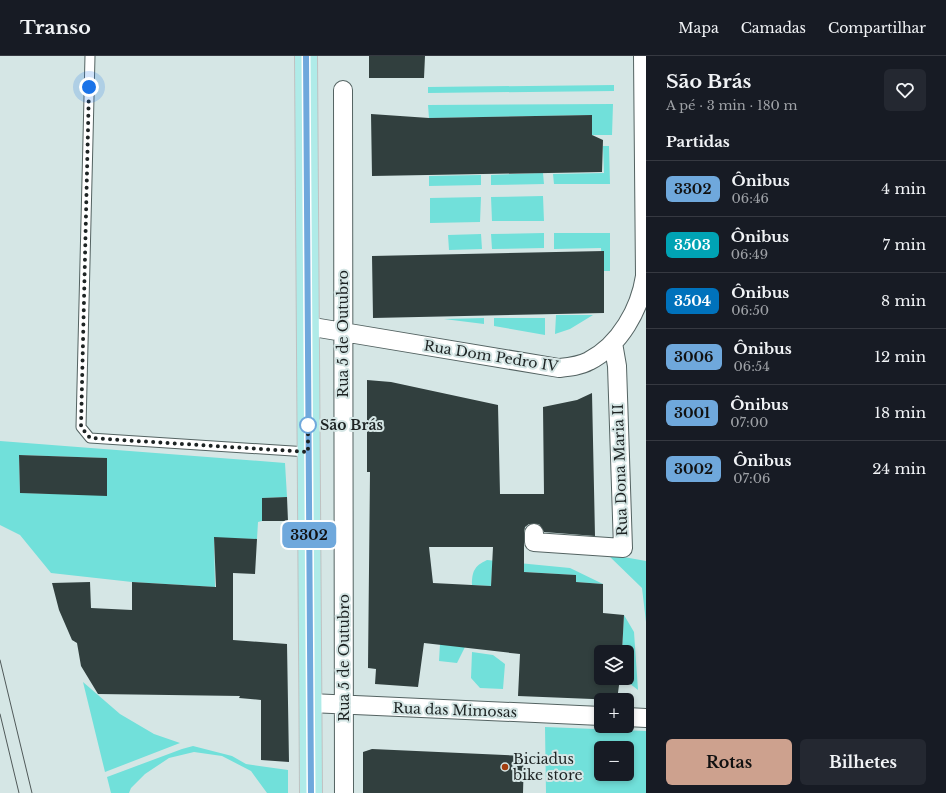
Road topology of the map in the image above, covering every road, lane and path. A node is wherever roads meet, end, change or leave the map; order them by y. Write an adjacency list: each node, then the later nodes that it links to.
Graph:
1 (90, 56): 8 (lane)
2 (306, 56): 5 (main road)
3 (643, 56): 7 (street, Rua Dom Pedro IV)
4 (342, 90): 6 (street, Rua 5 de Outubro)
5 (307, 326): 6 (street, Rua Dom Pedro IV); 8 (main road)
6 (343, 332): 7 (street, Rua Dom Pedro IV); 11 (street, Rua 5 de Outubro)
7 (613, 343): 9 (street, Rua Dona Maria II)
8 (308, 452): 10 (main road)
9 (534, 534)
10 (310, 703): 11 (street, Rua das Mimosas); 15 (main road)
11 (345, 705): 12 (street, Rua das Mimosas); 16 (street, Rua 5 de Outubro)
12 (594, 716)
13 (634, 717): 14 (street)
14 (646, 718)
15 (311, 793)
16 (344, 793)

